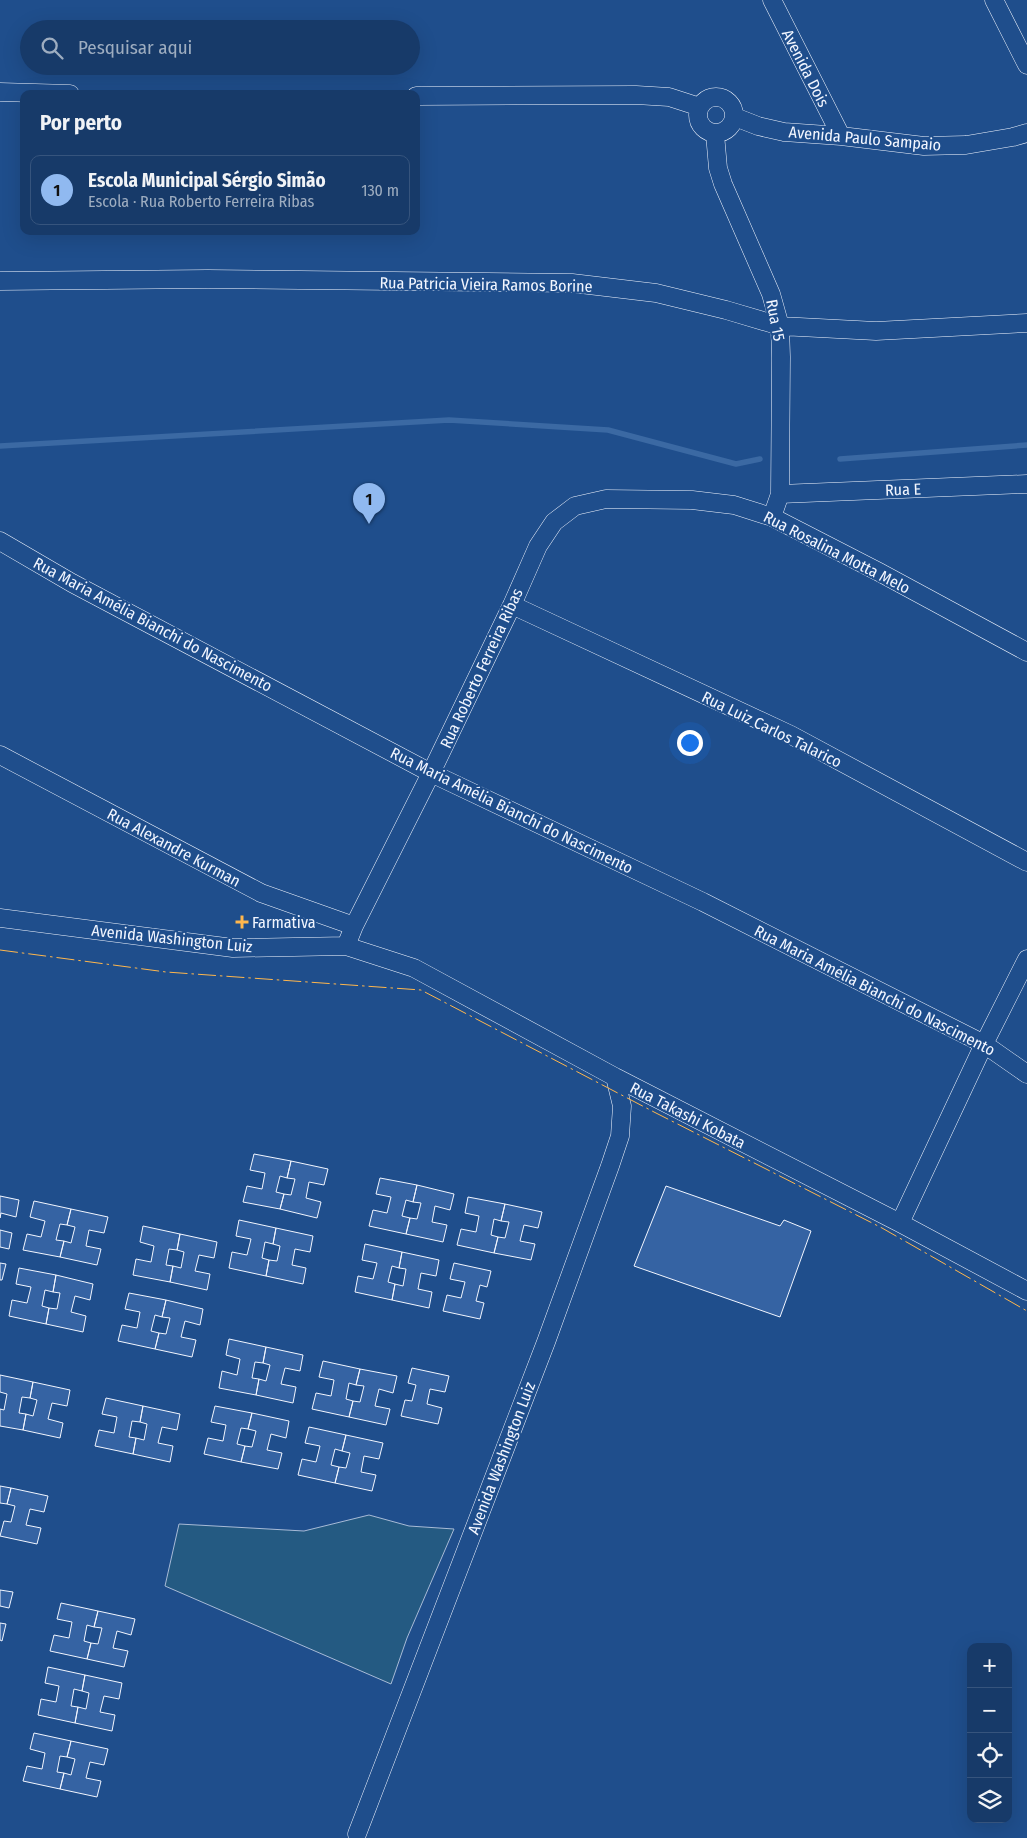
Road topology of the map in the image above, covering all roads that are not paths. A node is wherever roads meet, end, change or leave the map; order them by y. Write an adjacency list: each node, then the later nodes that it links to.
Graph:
1 (772, 0): 11 (street, Avenida Dois)
2 (994, 0): 3 (street)
3 (1027, 64)
4 (0, 92): 5 (street)
5 (20, 93)
6 (420, 96): 7 (street)
7 (700, 107): 8 (street); 10 (street)
8 (735, 117): 10 (street); 11 (street, Avenida Paulo Sampaio)
9 (1027, 133): 11 (street, Avenida Paulo Sampaio)
10 (714, 134): 14 (street, Rua 15)
11 (841, 136)
12 (0, 280): 14 (street, Rua Patricia Vieira Ramos Borine)
13 (1027, 323): 14 (street, Rua Patricia Vieira Ramos Borine)
14 (780, 326): 16 (street, Rua 15)
15 (1027, 484): 16 (street, Rua E)
16 (780, 494): 18 (street, Rua 15)
17 (575, 506): 18 (street, Rua Rosalina Motta Melo); 20 (street, Rua Roberto Ferreira Ribas)
18 (772, 517): 21 (street, Rua Rosalina Motta Melo)
19 (0, 540): 23 (street, Rua Maria Amélia Bianchi do Nascimento)
20 (512, 606): 23 (street, Rua Roberto Ferreira Ribas); 24 (street, Rua Luiz Carlos Talarico)
21 (1027, 652)
22 (0, 755): 26 (street, Rua Alexandre Kurman)
23 (432, 772): 26 (street, Rua Roberto Ferreira Ribas); 29 (street, Rua Maria Amélia Bianchi do Nascimento)
24 (1027, 862)
25 (0, 918): 27 (street, Avenida Washington Luiz)
26 (354, 926): 27 (street, Rua Roberto Ferreira Ribas)
27 (346, 946): 31 (street, Rua Takashi Kobata)
28 (1027, 959): 29 (street)
29 (984, 1044): 30 (street, Rua Maria Amélia Bianchi do Nascimento); 32 (street)
30 (1027, 1074)
31 (615, 1077): 32 (street, Rua Takashi Kobata); 34 (street, Avenida Washington Luiz)
32 (900, 1223): 33 (street, Rua Takashi Kobata)
33 (1027, 1291)
34 (357, 1834)

